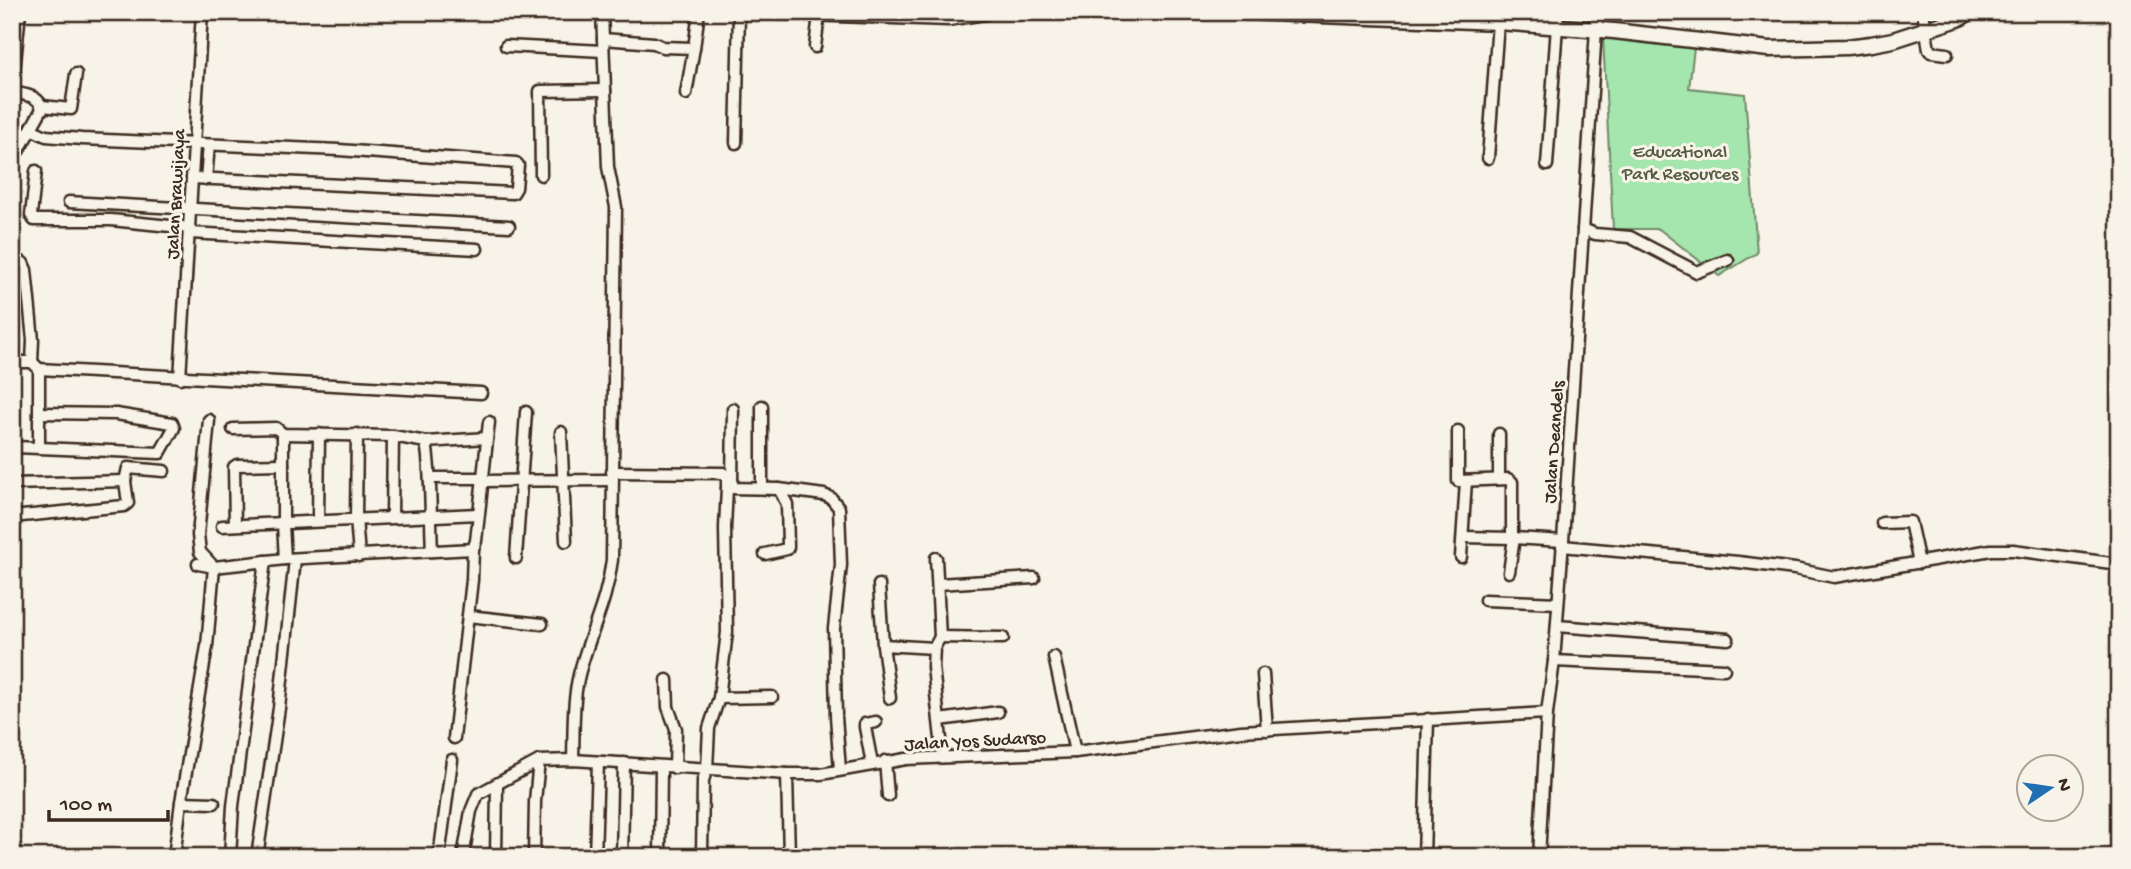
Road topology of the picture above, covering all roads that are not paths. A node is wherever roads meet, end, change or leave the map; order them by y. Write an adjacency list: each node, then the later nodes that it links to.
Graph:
1 (20, 12): 26 (street)
2 (202, 12): 29 (street, Jalan Brawijaya)
3 (603, 12): 17 (street)
4 (699, 12): 20 (street)
5 (739, 12): 28 (street)
6 (779, 12): 12 (highway)
7 (1245, 12): 14 (highway)
8 (1597, 12): 15 (main road)
9 (1923, 12): 16 (street)
10 (1970, 12): 16 (highway)
11 (981, 13): 12 (highway)
12 (819, 15): 19 (street)
13 (1558, 20): 14 (highway); 15 (highway); 33 (street)
14 (1498, 22): 32 (street)
15 (1596, 29): 16 (highway); 42 (street, Jalan Deandels)
16 (1924, 29): 22 (street)
17 (603, 39): 20 (street); 21 (street)
18 (506, 46): 21 (street)
19 (815, 47)
20 (694, 48): 25 (street)
21 (603, 51): 24 (street)
22 (1947, 54)
23 (76, 74): 26 (street)
24 (605, 90): 35 (street); 70 (street)
25 (686, 94)
26 (42, 106): 27 (street)
27 (33, 130): 29 (street); 31 (street)
28 (736, 143)
29 (194, 144): 30 (street); 36 (street, Jalan Brawijaya)
30 (209, 145): 37 (street); 37 (street)
31 (19, 150)
32 (1489, 158)
33 (1547, 165)
34 (36, 171): 41 (street)
35 (541, 175)
36 (192, 178): 37 (street); 39 (street, Jalan Brawijaya)
37 (205, 179)
38 (69, 202): 39 (street)
39 (190, 208): 40 (street); 41 (street, Jalan Brawijaya)
40 (509, 226)
41 (190, 231): 43 (street); 48 (street, Jalan Brawijaya)
42 (1583, 232): 45 (street); 95 (street, Jalan Deandels)
43 (477, 249)
44 (12, 256): 47 (street)
45 (1728, 260)
46 (12, 362): 47 (street)
47 (36, 365): 48 (street); 53 (street)
48 (180, 378): 49 (street)
49 (481, 393)
50 (762, 406): 80 (street)
51 (733, 409): 79 (street)
52 (526, 412): 77 (street)
53 (39, 413): 67 (street); 67 (street)
54 (209, 419): 108 (street)
55 (489, 422): 64 (street)
56 (233, 429): 59 (street)
57 (1458, 431): 76 (street)
58 (561, 432): 75 (street)
59 (283, 434): 60 (street); 68 (street)
60 (319, 434): 61 (street); 87 (street)
61 (357, 434): 63 (street); 86 (street)
62 (1499, 434): 72 (street)
63 (393, 436): 65 (street); 85 (street)
64 (487, 438): 65 (street); 73 (street)
65 (426, 442): 71 (street)
66 (15, 447): 67 (street)
67 (39, 448)
68 (283, 464): 89 (street); 90 (street)
69 (164, 471): 74 (street)
70 (612, 476): 75 (street); 79 (street); 140 (street)
71 (430, 478): 73 (street); 83 (street)
72 (1500, 479): 76 (street); 93 (street)
73 (482, 480): 77 (street); 82 (street)
74 (125, 481): 78 (street); 84 (street)
75 (564, 481): 77 (street); 94 (street)
76 (1466, 481): 92 (street)
77 (520, 482): 101 (street)
78 (12, 484)
79 (730, 487): 80 (street); 129 (street)
80 (762, 487): 81 (street)
81 (779, 489): 98 (street); 150 (street)
82 (478, 514): 83 (street); 96 (street)
83 (430, 516): 85 (street); 97 (street)
84 (12, 517)
85 (392, 517): 86 (street)
86 (356, 518): 87 (street); 99 (street)
87 (318, 521): 89 (street)
88 (1882, 523): 105 (street)
89 (283, 524): 90 (street); 103 (street)
90 (235, 525): 91 (street)
91 (222, 526)
92 (1463, 537): 93 (street); 100 (street)
93 (1513, 538): 95 (street); 109 (street)
94 (566, 541)
95 (1562, 543): 105 (street); 114 (street, Jalan Deandels)
96 (473, 549): 97 (street); 115 (street)
97 (432, 551): 99 (street)
98 (765, 554)
99 (359, 556): 103 (street)
100 (1461, 557)
101 (516, 558)
102 (936, 558): 111 (street)
103 (290, 559): 104 (street); 158 (street)
104 (265, 561): 108 (street); 157 (street)
105 (1919, 563): 107 (street)
106 (198, 564): 108 (street)
107 (2119, 564)
108 (214, 567): 154 (street)
109 (1509, 572)
110 (1034, 578): 111 (street)
111 (938, 584): 118 (street)
112 (879, 585): 121 (street)
113 (1485, 600): 114 (street)
114 (1558, 603): 117 (street, Jalan Deandels)
115 (468, 616): 116 (street); 137 (street)
116 (542, 624)
117 (1557, 626): 120 (street); 124 (street, Jalan Deandels)
118 (940, 637): 119 (street); 122 (street)
119 (1003, 638)
120 (1728, 639)
121 (883, 645): 122 (street); 130 (street)
122 (934, 648): 134 (street)
123 (1054, 657): 138 (street)
124 (1554, 660): 125 (street); 132 (street, Jalan Deandels)
125 (1724, 669)
126 (1263, 674): 136 (street)
127 (667, 680): 148 (street)
128 (772, 697): 129 (street)
129 (719, 698): 149 (street)
130 (890, 698)
131 (998, 712): 134 (street)
132 (1547, 713): 133 (street, Jalan Yos Sudarso); 169 (street, Jalan Deandels)
133 (1428, 719): 136 (street, Jalan Yos Sudarso); 168 (street)
134 (940, 720): 139 (street)
135 (876, 722): 146 (street)
136 (1267, 730): 138 (street, Jalan Yos Sudarso)
137 (453, 738)
138 (1075, 752): 139 (street, Jalan Yos Sudarso)
139 (943, 757): 143 (street, Jalan Yos Sudarso)
140 (573, 760): 142 (street, Jalan Yos Sudarso); 144 (street, Jalan Yos Sudarso)
141 (452, 761): 159 (street)
142 (540, 761): 152 (street, Jalan Yos Sudarso); 162 (street)
143 (885, 761): 146 (street, Jalan Yos Sudarso); 153 (street)
144 (598, 762): 145 (street, Jalan Yos Sudarso); 163 (street)
145 (624, 763): 147 (street, Jalan Yos Sudarso); 164 (street)
146 (872, 764): 150 (street, Jalan Yos Sudarso)
147 (661, 768): 148 (street, Jalan Yos Sudarso); 165 (street)
148 (674, 768): 149 (street, Jalan Yos Sudarso)
149 (707, 769): 151 (street, Jalan Yos Sudarso); 166 (street)
150 (841, 770): 151 (street, Jalan Yos Sudarso)
151 (787, 774): 167 (street)
152 (497, 784): 160 (street, Jalan Yos Sudarso); 161 (street)
153 (888, 796)
154 (181, 802): 155 (street); 156 (street)
155 (214, 803)
156 (174, 857)
157 (230, 857)
158 (257, 857)
159 (439, 857)
160 (463, 857)
161 (496, 857)
162 (534, 857)
163 (595, 857)
164 (622, 857)
165 (660, 857)
166 (702, 857)
167 (789, 857)
168 (1424, 857)
169 (1539, 857)

